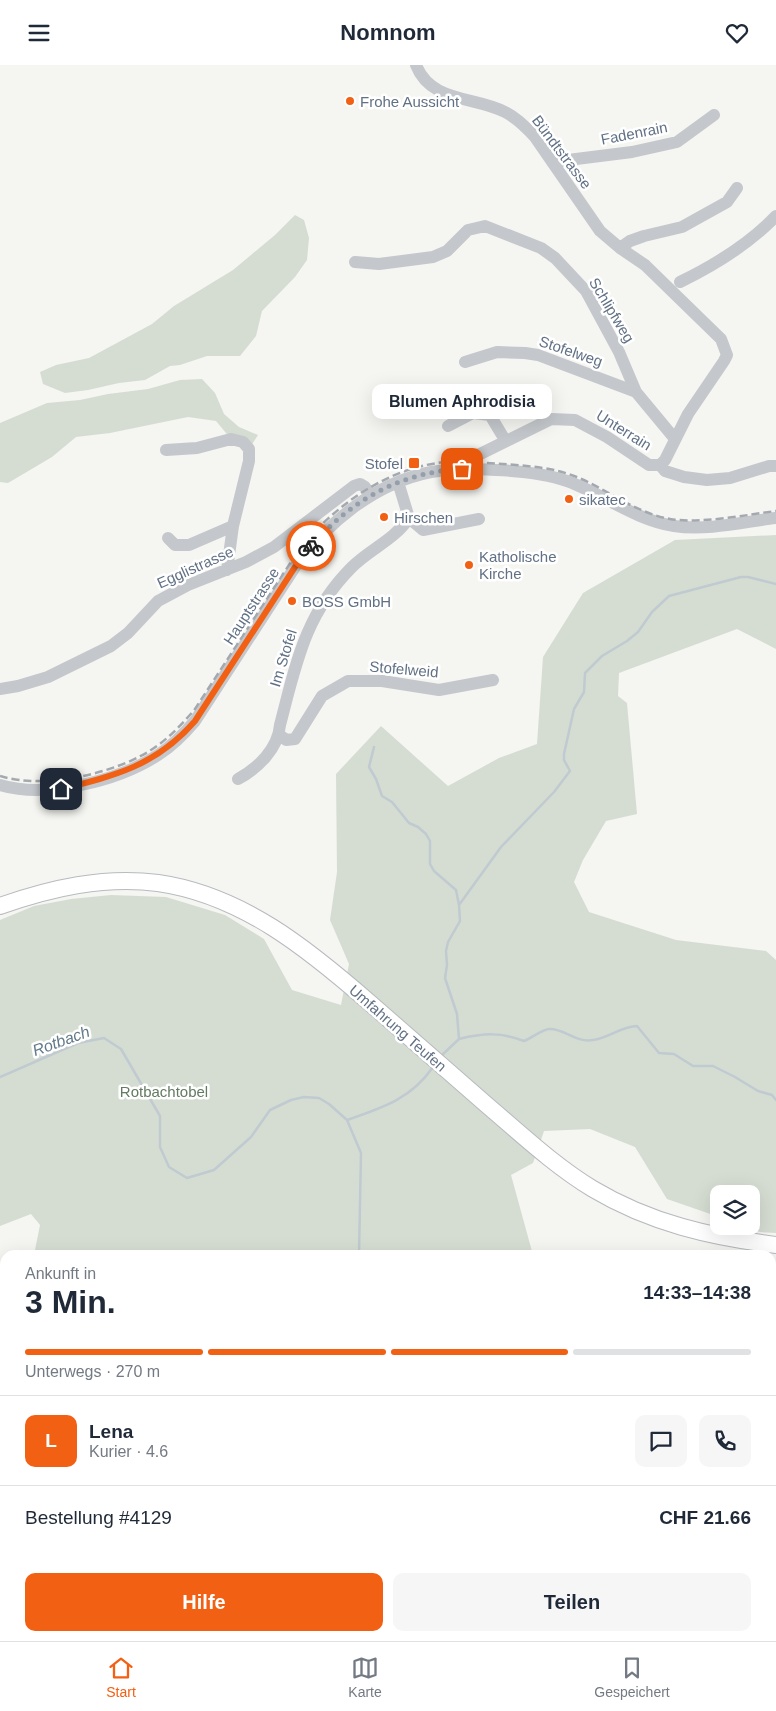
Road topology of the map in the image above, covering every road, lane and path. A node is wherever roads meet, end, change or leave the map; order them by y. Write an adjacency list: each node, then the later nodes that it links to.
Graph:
1 (416, 65): 3 (street, Bündtstrasse)
2 (714, 115): 3 (street, Fadenrain)
3 (552, 163): 6 (street, Bündtstrasse)
4 (737, 188): 6 (street)
5 (776, 216): 8 (street)
6 (620, 248): 12 (street, Bündtstrasse)
7 (355, 262): 10 (street, Schlipfweg)
8 (680, 282)
9 (465, 362): 10 (street, Stofelweg)
10 (636, 391): 12 (street, Schlipfweg)
11 (448, 425): 13 (street)
12 (675, 439): 15 (street, Bündtstrasse)
13 (506, 440): 15 (street, Unterrain); 17 (street, Unterrain)
14 (166, 450): 23 (street)
15 (660, 465): 16 (street, Unterrain)
16 (776, 466)
17 (469, 469): 18 (street, Hauptstrasse); 21 (street, Hauptstrasse)
18 (398, 482): 19 (street, Hauptstrasse); 20 (street)
19 (371, 495): 25 (street, Egglistrasse); 30 (street, Hauptstrasse)
20 (409, 518): 22 (street); 28 (street, Im Stofel)
21 (776, 518)
22 (479, 519)
23 (233, 526): 24 (street); 25 (street)
24 (168, 538)
25 (227, 570): 27 (street, Egglistrasse)
26 (493, 680): 28 (street, Stofelweid)
27 (0, 689)
28 (280, 735): 29 (street, Im Stofel)
29 (238, 779)
30 (0, 785)
31 (0, 906): 32 (main road, Umfahrung Teufen)
32 (776, 1245)

